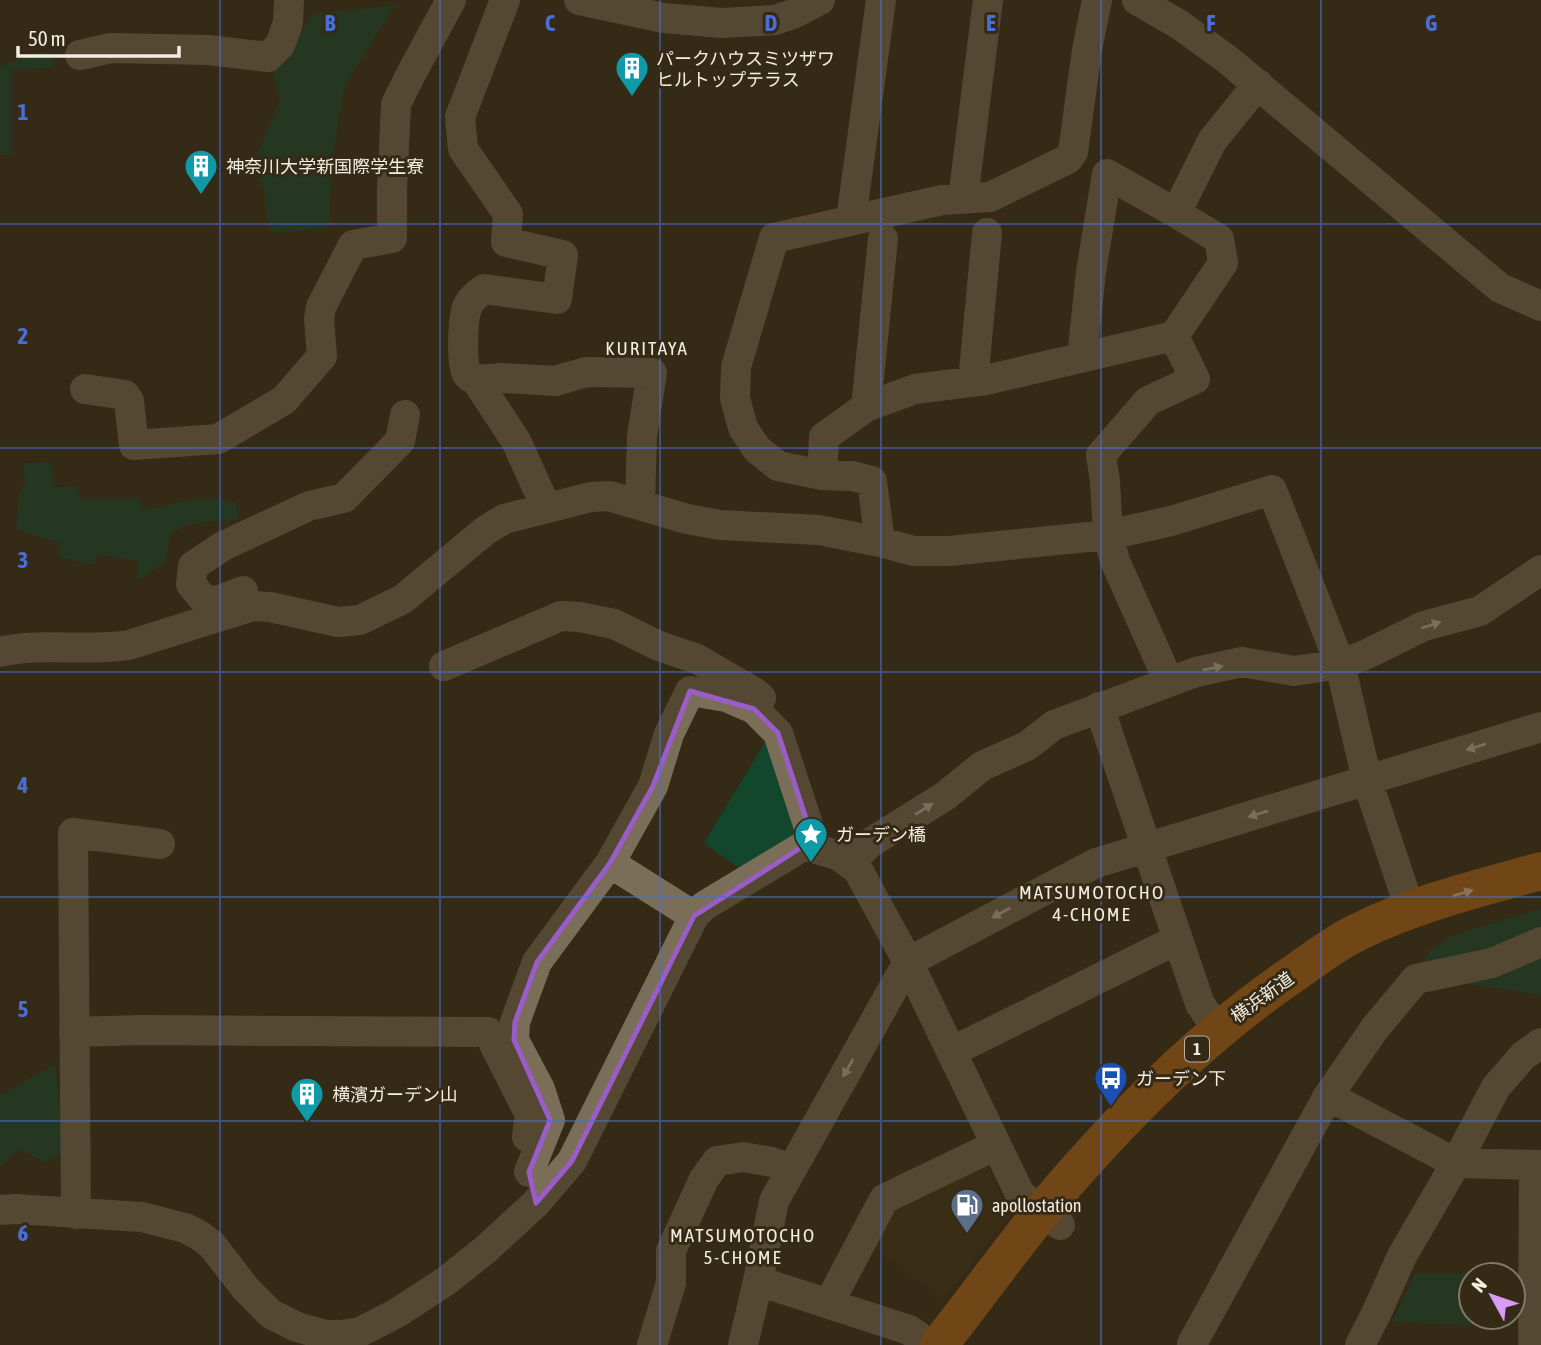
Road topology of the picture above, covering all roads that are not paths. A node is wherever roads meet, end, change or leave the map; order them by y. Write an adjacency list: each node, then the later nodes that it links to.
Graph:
1 (289, 0): 11 (street)
2 (451, 0): 24 (street)
3 (505, 0): 22 (street)
4 (579, 0): 10 (street)
5 (820, 0): 10 (street)
6 (881, 0): 16 (street)
7 (988, 0): 14 (street)
8 (1097, 0): 13 (street)
9 (1137, 0): 12 (street)
10 (649, 8)
11 (80, 55)
12 (1258, 84): 15 (street); 19 (street)
13 (1089, 163): 14 (street); 15 (street); 21 (street)
14 (963, 198): 16 (street)
15 (1176, 213): 20 (street)
16 (851, 220): 27 (street)
17 (987, 233): 23 (street)
18 (883, 239): 25 (street)
19 (1539, 301)
20 (1174, 336): 21 (street); 30 (street)
21 (1082, 357): 23 (street)
22 (476, 380): 28 (street); 29 (street)
23 (973, 382): 25 (street)
24 (85, 389)
25 (866, 407): 27 (street)
26 (405, 415): 33 (street)
27 (822, 475): 31 (street)
28 (640, 505): 29 (street); 31 (street)
29 (546, 507): 33 (street)
30 (1108, 535): 31 (street); 35 (street); 37 (street)
31 (880, 542)
32 (1541, 570): 35 (street, one-way to 32)
33 (270, 607): 34 (street)
34 (0, 652)
35 (1340, 664): 37 (street, one-way to 35); 40 (street)
36 (444, 666): 43 (street)
37 (1170, 682): 38 (street)
38 (1099, 707): 42 (street); 43 (street, one-way to 38)
39 (1541, 727): 40 (street, one-way to 40)
40 (1367, 780): 42 (street, one-way to 42); 47 (street)
41 (160, 844): 53 (street)
42 (1147, 848): 49 (street); 51 (street, one-way to 51)
43 (830, 855): 44 (street); 48 (street); 51 (street)
44 (610, 863): 48 (street); 61 (street)
45 (1541, 871): 47 (highway, 横浜新道 / 1, one-way to 45)
46 (1541, 896): 65 (highway, 横浜新道 / 1)
47 (1409, 909): 52 (highway, 横浜新道 / 1)
48 (694, 916): 62 (street)
49 (1178, 939): 52 (street); 55 (street)
50 (1541, 942): 56 (street)
51 (908, 962): 55 (street); 60 (street, one-way to 60)
52 (1218, 1030): 65 (highway, 横浜新道 / 1)
53 (74, 1032): 61 (street); 64 (street)
54 (1541, 1043): 58 (street)
55 (951, 1052): 57 (street)
56 (1328, 1096): 58 (street); 68 (street)
57 (996, 1145): 65 (street); 67 (street)
58 (1456, 1163): 59 (street); 74 (street)
59 (1538, 1165): 75 (street)
60 (791, 1169): 66 (street); 69 (street)
61 (529, 1172): 62 (street)
62 (536, 1203): 64 (street)
63 (0, 1210): 64 (street)
64 (76, 1214)
65 (1052, 1218): 72 (highway, 横浜新道 / 1); 73 (highway, 横浜新道 / 1)
66 (758, 1281): 67 (street); 70 (street)
67 (829, 1303): 71 (street)
68 (1192, 1344)
69 (652, 1345)
70 (743, 1345)
71 (931, 1345)
72 (939, 1345)
73 (969, 1345)
74 (1360, 1345)
75 (1533, 1345)

